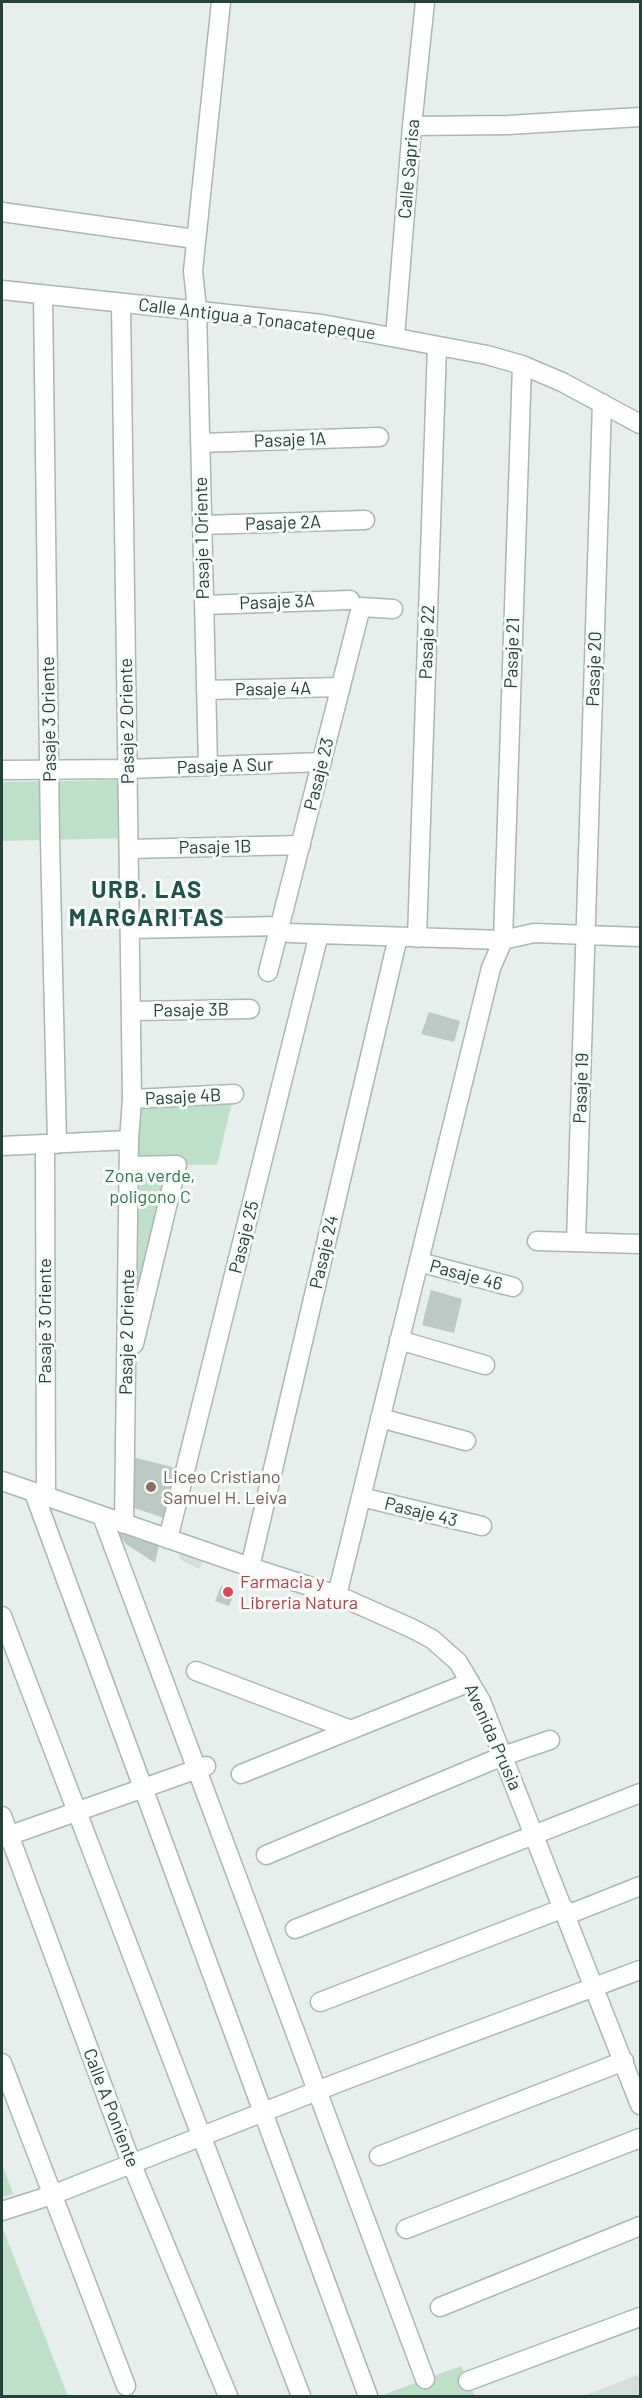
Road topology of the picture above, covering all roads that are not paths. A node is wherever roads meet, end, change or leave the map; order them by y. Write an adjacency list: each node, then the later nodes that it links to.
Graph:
1 (220, 2): 6 (street, Pasaje 1 Oriente)
2 (425, 2): 4 (street, Calle Saprisa)
3 (640, 117): 4 (street)
4 (412, 126): 11 (street, Calle Saprisa)
5 (2, 212): 6 (street)
6 (195, 239): 10 (street, Pasaje 1 Oriente)
7 (2, 290): 8 (street, Calle Antigua a Tonacatepeque)
8 (43, 294): 9 (street, Calle Antigua a Tonacatepeque); 27 (street, Pasaje 3 Oriente)
9 (121, 303): 10 (street, Calle Antigua a Tonacatepeque); 28 (street, Pasaje 2 Oriente)
10 (197, 309): 11 (street, Calle Antigua a Tonacatepeque); 17 (street, Pasaje 1 Oriente)
11 (395, 337): 12 (street, Calle Antigua a Tonacatepeque)
12 (437, 346): 13 (street, Calle Antigua a Tonacatepeque); 38 (street, Pasaje 22)
13 (522, 366): 14 (street, Calle Antigua a Tonacatepeque); 39 (street, Pasaje 21)
14 (602, 403): 15 (street, Calle Antigua a Tonacatepeque); 35 (street, Pasaje 20)
15 (640, 424)
16 (379, 437): 17 (street, Pasaje 1A)
17 (200, 443): 19 (street, Pasaje 1 Oriente)
18 (365, 520): 19 (street, Pasaje 2A)
19 (202, 525): 21 (street, Pasaje 1 Oriente)
20 (350, 600): 21 (street, Pasaje 3A)
21 (204, 604): 24 (street, Pasaje 1 Oriente)
22 (393, 609): 23 (street, Pasaje 23)
23 (341, 687): 24 (street, Pasaje 4A); 25 (street, Pasaje 23)
24 (206, 690): 26 (street, Pasaje 1 Oriente)
25 (322, 762): 26 (street, Pasaje A Sur); 30 (street, Pasaje 23)
26 (208, 766): 28 (street, Pasaje A Sur)
27 (49, 769): 28 (street, Pasaje A Sur); 29 (street, Pasaje A Sur); 46 (street, Pasaje 3 Oriente)
28 (128, 769): 31 (street, Pasaje 2 Oriente)
29 (2, 770)
30 (301, 845): 31 (street, Pasaje 1B); 33 (street, Pasaje 23)
31 (129, 849): 32 (street, Pasaje 2 Oriente)
32 (130, 928): 33 (street); 42 (street, Pasaje 2 Oriente)
33 (284, 930): 34 (street); 40 (street, Pasaje 23)
34 (320, 934): 36 (street); 65 (street, Pasaje 25)
35 (587, 935): 37 (street); 39 (street); 50 (street, Pasaje 19)
36 (398, 937): 38 (street); 66 (street, Pasaje 24)
37 (640, 937)
38 (417, 938): 39 (street)
39 (503, 940): 52 (street)
40 (268, 972)
41 (250, 1009): 42 (street, Pasaje 3B)
42 (131, 1011): 44 (street, Pasaje 2 Oriente)
43 (234, 1094): 44 (street, Pasaje 4B)
44 (132, 1099): 45 (street, Pasaje 2 Oriente)
45 (122, 1140): 46 (street); 48 (street, Pasaje 2 Oriente)
46 (51, 1145): 47 (street); 60 (street, Pasaje 3 Oriente)
47 (2, 1146)
48 (129, 1166): 56 (street, Pasaje 2 Oriente); 56 (street)
49 (537, 1241): 50 (street)
50 (576, 1242): 51 (street)
51 (640, 1244)
52 (418, 1262): 53 (street, Pasaje 46); 54 (street)
53 (513, 1287)
54 (399, 1340): 55 (street); 57 (street)
55 (485, 1365)
56 (126, 1377): 63 (street, Pasaje 2 Oriente)
57 (380, 1418): 58 (street); 61 (street)
58 (466, 1441)
59 (2, 1481): 60 (street, Avenida Prusia)
60 (40, 1495): 62 (street, Avenida Prusia); 76 (street)
61 (361, 1497): 64 (street, Pasaje 43); 67 (street)
62 (102, 1516): 63 (street, Avenida Prusia); 74 (street)
63 (123, 1524): 65 (street, Avenida Prusia)
64 (482, 1526)
65 (168, 1539): 66 (street, Avenida Prusia)
66 (250, 1567): 67 (street, Avenida Prusia)
67 (337, 1595): 70 (street, Avenida Prusia)
68 (2, 1616): 78 (street)
69 (196, 1671): 71 (street)
70 (470, 1682): 71 (street); 73 (street, Avenida Prusia)
71 (351, 1730): 75 (street)
72 (550, 1740): 73 (street)
73 (503, 1756): 80 (street, Avenida Prusia); 82 (street)
74 (202, 1767): 76 (street); 91 (street)
75 (241, 1774)
76 (143, 1788): 78 (street); 93 (street)
77 (640, 1793): 80 (street)
78 (76, 1812): 81 (street); 94 (street)
79 (2, 1816): 81 (street, Calle A Poniente)
80 (535, 1835): 84 (street, Avenida Prusia); 85 (street)
81 (5, 1837): 97 (street, Calle A Poniente)
82 (266, 1855)
83 (640, 1886): 84 (street)
84 (565, 1911): 87 (street, Avenida Prusia); 88 (street)
85 (295, 1929)
86 (640, 1970): 87 (street)
87 (595, 1987): 89 (street, Avenida Prusia); 91 (street)
88 (320, 2002)
89 (624, 2061): 92 (street, Avenida Prusia); 96 (street)
90 (2, 2063): 98 (street)
91 (318, 2091): 93 (street); 104 (street)
92 (640, 2105)
93 (263, 2113): 94 (street); 109 (street)
94 (201, 2137): 97 (street); 108 (street)
95 (640, 2139): 101 (street)
96 (378, 2156)
97 (132, 2165): 98 (street); 107 (street, Calle A Poniente)
98 (52, 2195): 99 (street); 106 (street)
99 (2, 2211)
100 (640, 2226): 102 (street)
101 (406, 2229)
102 (440, 2307)
103 (640, 2317): 105 (street)
104 (425, 2379)
105 (468, 2381)
106 (126, 2386)
107 (228, 2397)
108 (301, 2397)
109 (368, 2397)

